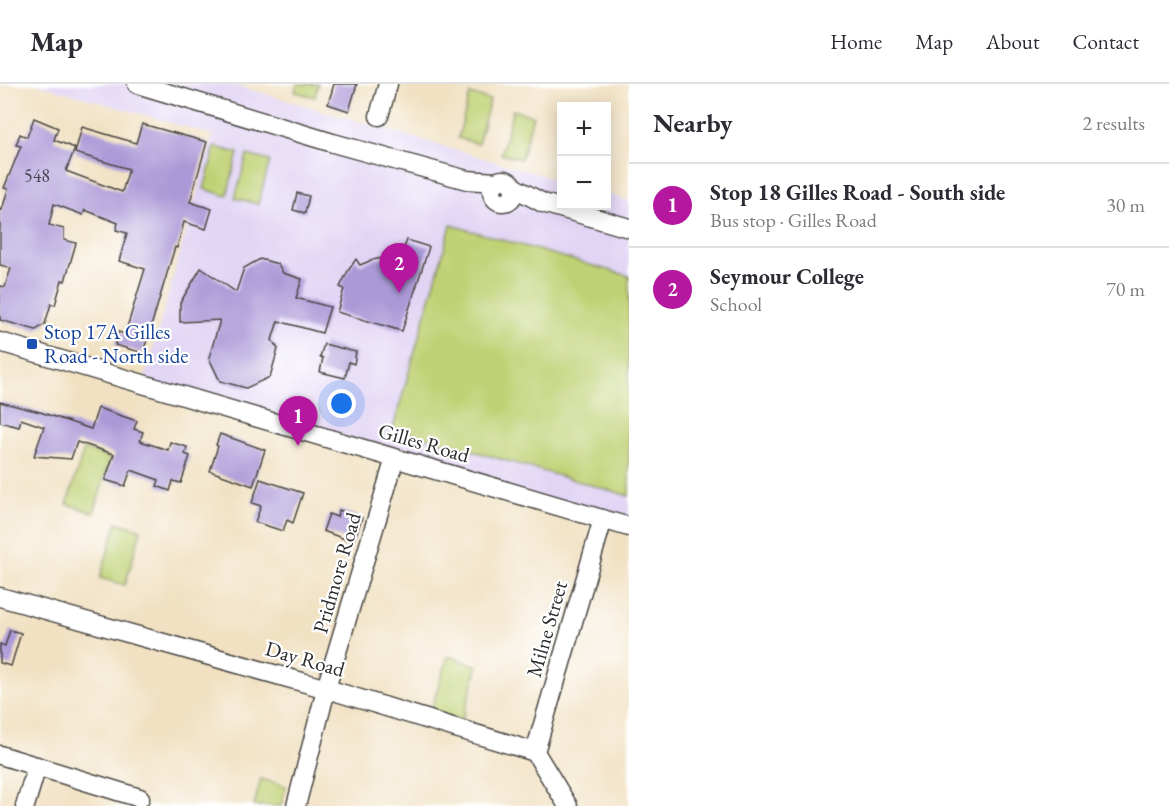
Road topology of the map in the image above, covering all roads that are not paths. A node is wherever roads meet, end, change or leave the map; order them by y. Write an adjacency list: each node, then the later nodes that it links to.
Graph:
1 (137, 84): 4 (street)
2 (388, 84): 3 (street)
3 (379, 116)
4 (629, 228)
5 (0, 342): 6 (street, Gilles Road)
6 (395, 458): 7 (street, Gilles Road); 10 (street, Pridmore Road)
7 (603, 519): 8 (street, Gilles Road); 11 (street, Milne Street)
8 (629, 527)
9 (0, 597): 10 (street, Day Road)
10 (327, 688): 11 (street, Day Road); 16 (street, Pridmore Road)
11 (535, 752): 17 (street)
12 (0, 755): 13 (street)
13 (37, 766): 14 (street); 15 (street)
14 (140, 798)
15 (25, 806)
16 (296, 806)
17 (568, 806)

